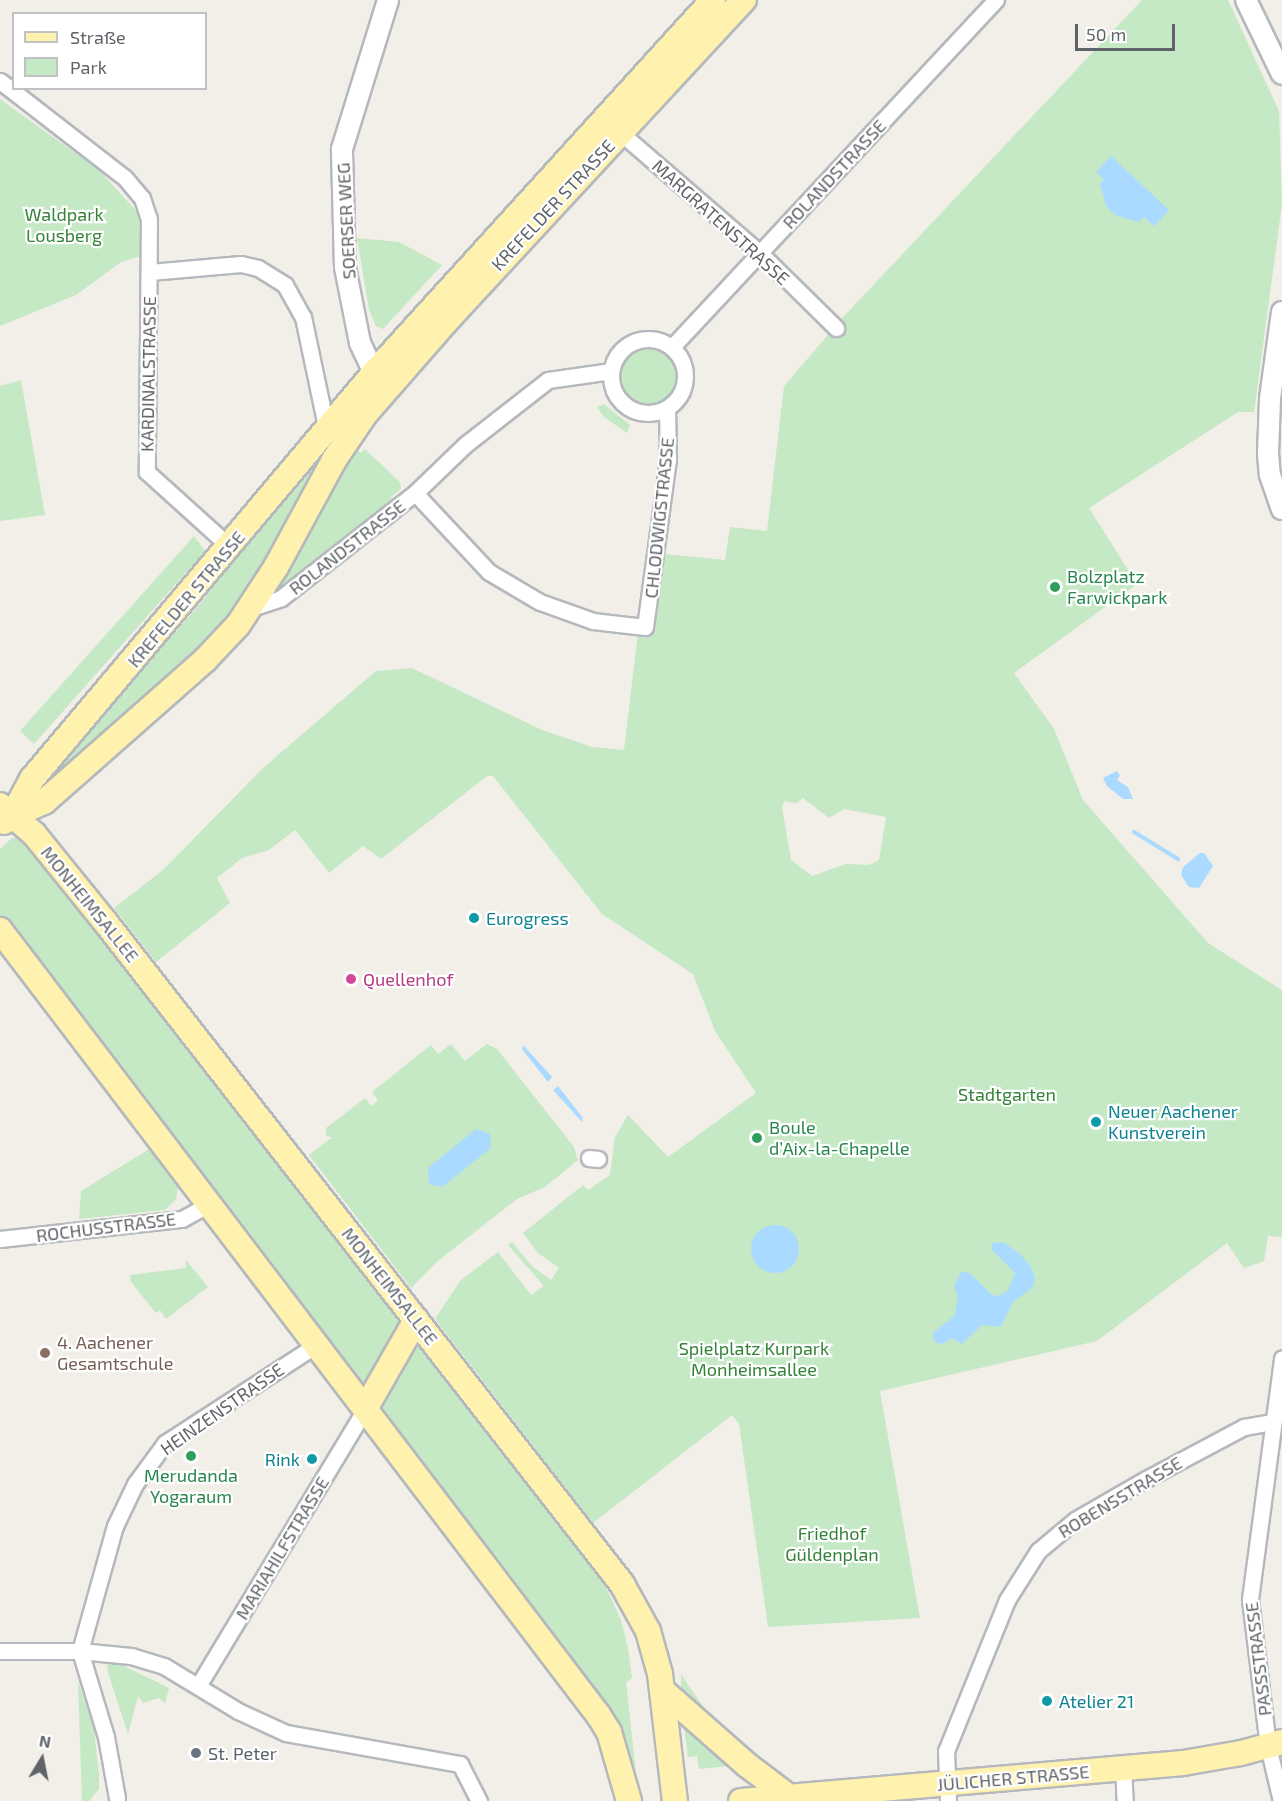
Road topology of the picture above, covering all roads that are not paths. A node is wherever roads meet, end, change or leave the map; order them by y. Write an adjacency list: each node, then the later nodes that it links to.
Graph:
1 (388, 0): 15 (street, SOERSER WEG)
2 (713, 0): 8 (main road, KREFELDER STRASSE)
3 (744, 0): 8 (main road, KREFELDER STRASSE)
4 (996, 0): 9 (street, ROLANDSTRASSE)
5 (1246, 0): 6 (street)
6 (1282, 74)
7 (0, 81): 10 (street, KARDINALSTRASSE)
8 (612, 126): 9 (street, MARGRATENSTRASSE); 15 (main road, KREFELDER STRASSE); 17 (main road, KREFELDER STRASSE)
9 (760, 253): 12 (street, MARGRATENSTRASSE); 13 (street, ROLANDSTRASSE)
10 (150, 272): 18 (street); 21 (street, KARDINALSTRASSE)
11 (1282, 312): 20 (street)
12 (836, 328)
13 (672, 347): 14 (street); 16 (street)
14 (611, 371): 16 (street); 19 (street, ROLANDSTRASSE)
15 (374, 373): 17 (street, KREFELDER STRASSE); 18 (main road, KREFELDER STRASSE)
16 (667, 409): 19 (street, CHLODWIGSTRASSE)
17 (366, 413): 22 (main road, KREFELDER STRASSE)
18 (327, 431): 21 (main road, KREFELDER STRASSE)
19 (415, 494): 22 (street, ROLANDSTRASSE)
20 (1282, 509)
21 (230, 547): 23 (main road, KREFELDER STRASSE)
22 (251, 608): 23 (main road)
23 (4, 815): 27 (main road, MONHEIMSALLEE)
24 (0, 930): 25 (main road)
25 (209, 1204): 26 (street, ROCHUSSTRASSE); 28 (main road)
26 (0, 1239)
27 (416, 1320): 31 (main road); 36 (main road, MONHEIMSALLEE)
28 (316, 1345): 31 (main road); 34 (street, HEINZENSTRASSE)
29 (1282, 1358): 30 (street, PASSSTRASSE)
30 (1279, 1396): 32 (street, PASSSTRASSE)
31 (365, 1409): 35 (street, MARIAHILFSTRASSE); 43 (main road)
32 (1273, 1422): 37 (street, PASSSTRASSE); 39 (street, ROBENSSTRASSE)
33 (0, 1651): 34 (street)
34 (80, 1651): 35 (street); 41 (street)
35 (198, 1686): 42 (street)
36 (663, 1691): 40 (main road); 44 (main road, MONHEIMSALLEE)
37 (1275, 1744): 38 (main road, JÜLICHER STRASSE); 47 (street, PASSSTRASSE)
38 (1123, 1768): 39 (main road, JÜLICHER STRASSE); 46 (street)
39 (947, 1792): 40 (main road, JÜLICHER STRASSE)
40 (788, 1796): 45 (main road, JÜLICHER STRASSE)
41 (118, 1800)
42 (479, 1801)
43 (629, 1801)
44 (675, 1801)
45 (744, 1801)
46 (1125, 1801)
47 (1281, 1801)

